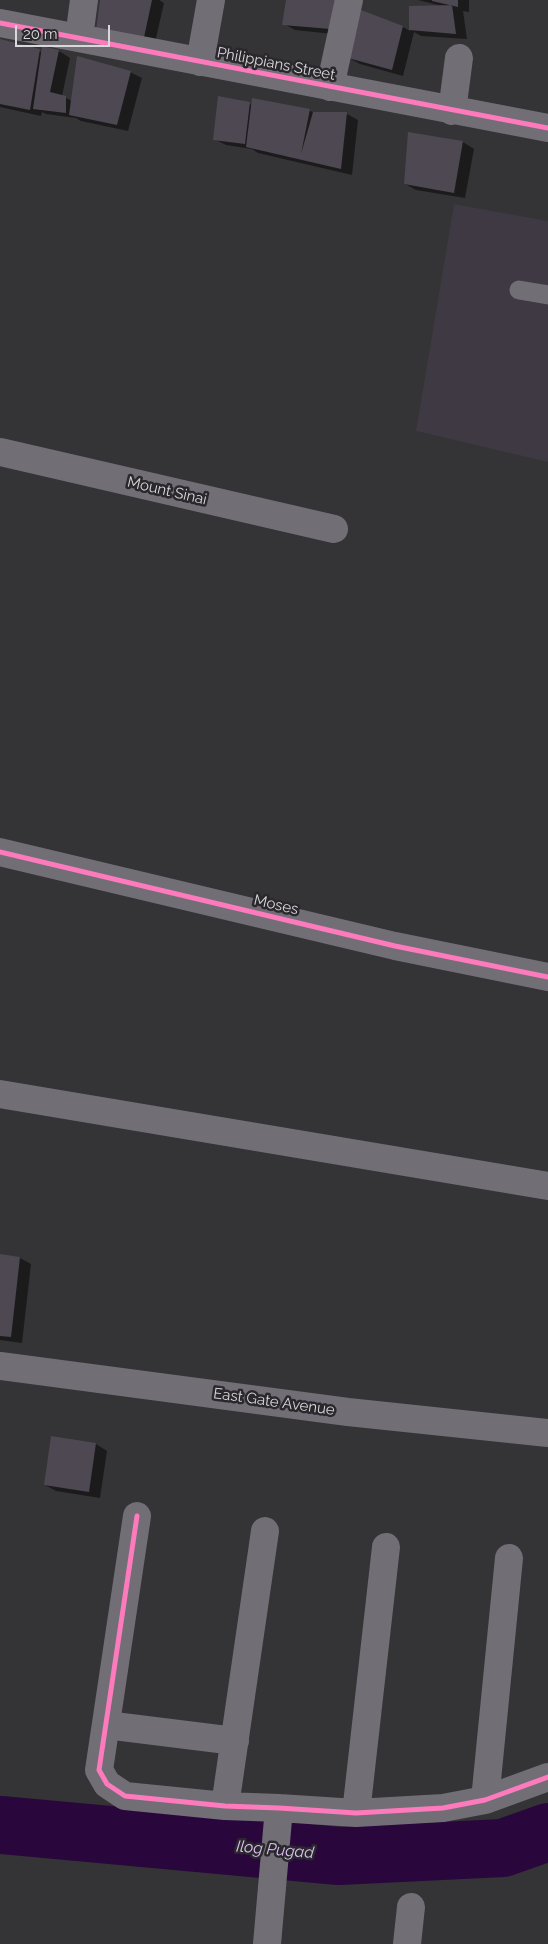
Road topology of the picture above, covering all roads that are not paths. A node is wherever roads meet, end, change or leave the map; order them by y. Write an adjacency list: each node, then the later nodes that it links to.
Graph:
1 (84, 0): 5 (street)
2 (211, 0): 7 (street)
3 (349, 0): 8 (street)
4 (0, 23): 5 (street, Philippians Street)
5 (79, 38): 7 (street, Philippians Street)
6 (459, 58): 9 (street)
7 (200, 62): 8 (street, Philippians Street)
8 (330, 87): 9 (street, Philippians Street)
9 (452, 111): 10 (street, Philippians Street)
10 (548, 128)
11 (519, 290): 12 (lane)
12 (548, 295)
13 (0, 452): 14 (street, Mount Sinai)
14 (334, 529)
15 (0, 852): 16 (street, Moses)
16 (548, 977)
17 (0, 1094): 18 (street)
18 (548, 1186)
19 (0, 1366): 20 (street, East Gate Avenue)
20 (548, 1433)
21 (137, 1516): 25 (street)
22 (265, 1532): 26 (street)
23 (386, 1547): 31 (street)
24 (509, 1558): 28 (street)
25 (106, 1725): 26 (street); 29 (street)
26 (235, 1741): 29 (street)
27 (548, 1777): 28 (street)
28 (485, 1800): 31 (street)
29 (225, 1806): 30 (street)
30 (279, 1808): 31 (street); 33 (street)
31 (356, 1813)
32 (411, 1907): 34 (street)
33 (267, 1944)
34 (407, 1944)

